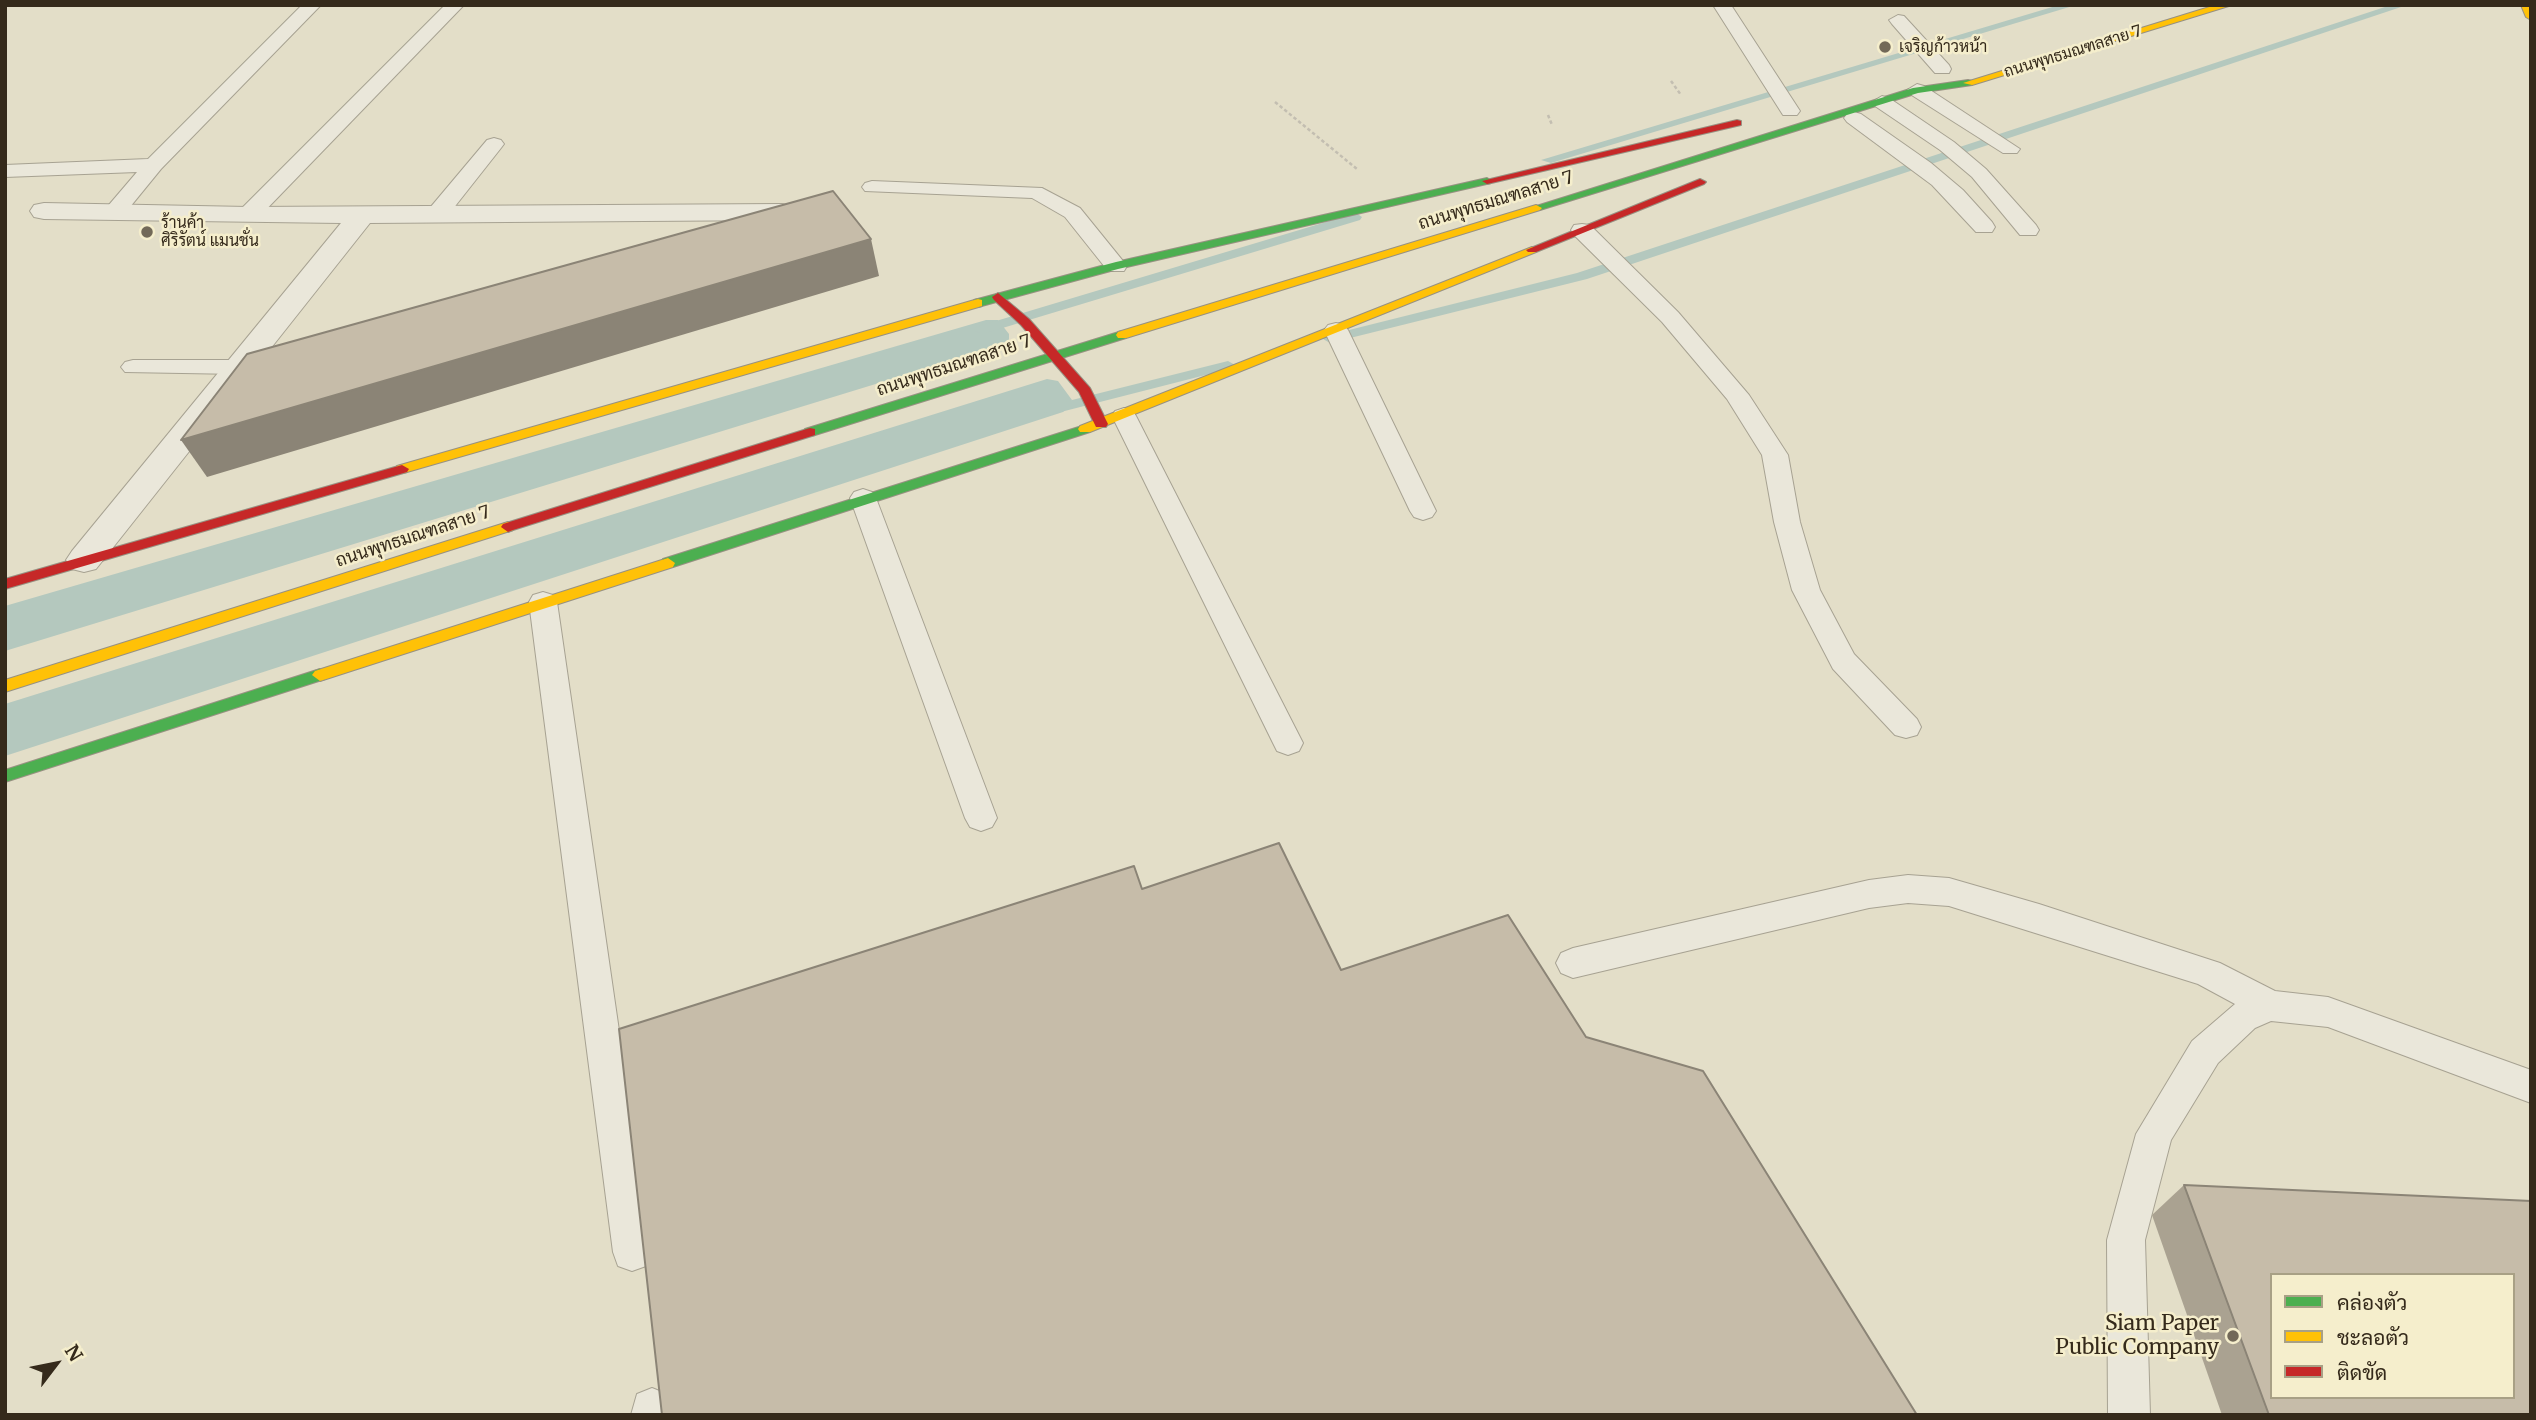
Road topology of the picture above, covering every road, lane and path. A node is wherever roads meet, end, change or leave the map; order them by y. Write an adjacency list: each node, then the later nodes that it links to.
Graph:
1 (312, 5): 16 (lane)
2 (455, 5): 25 (lane)
3 (1722, 5): 12 (lane)
4 (2227, 5): 9 (main road, ถนนพุทธมณฑลสาย 7)
5 (2526, 5): 6 (main road)
6 (2531, 17)
7 (1898, 20): 8 (lane)
8 (1948, 68): 9 (main road, ถนนพุทธมณฑลสาย 7)
9 (1917, 90): 11 (main road, ถนนพุทธมณฑลสาย 7); 14 (lane)
10 (1275, 103): 20 (path)
11 (1869, 108): 12 (main road); 15 (main road); 27 (lane); 29 (lane); 33 (main road, ถนนพุทธมณฑลสาย 7)
12 (1790, 111): 20 (main road)
13 (494, 144): 24 (lane)
14 (2010, 149)
15 (1767, 154)
16 (154, 164): 17 (lane); 23 (lane)
17 (5, 171)
18 (1717, 174): 28 (main road)
19 (872, 187): 30 (lane)
20 (1388, 203): 30 (main road)
21 (44, 211): 23 (street)
22 (782, 212): 24 (street)
23 (113, 213): 25 (street)
24 (437, 214): 26 (street)
25 (248, 215): 26 (street)
26 (362, 215): 35 (street)
27 (1983, 227)
28 (1582, 230): 32 (main road); 43 (lane)
29 (2028, 230)
30 (1116, 266): 31 (main road)
31 (998, 297): 33 (main road); 39 (main road)
32 (1336, 330): 36 (main road); 38 (lane)
33 (1053, 355): 36 (main road); 42 (main road, ถนนพุทธมณฑลสาย 7)
34 (132, 367): 35 (lane)
35 (239, 368): 39 (street)
36 (1112, 420): 37 (main road); 44 (lane)
37 (863, 498): 41 (main road); 46 (lane)
38 (1423, 511)
39 (84, 560): 40 (main road)
40 (5, 584)
41 (543, 602): 45 (main road); 50 (lane)
42 (5, 686)
43 (1906, 727)
44 (1288, 743)
45 (5, 776)
46 (981, 818)
47 (1573, 963): 48 (lane)
48 (2270, 1006): 49 (lane); 51 (lane)
49 (2531, 1087)
50 (632, 1252)
51 (2129, 1415)

